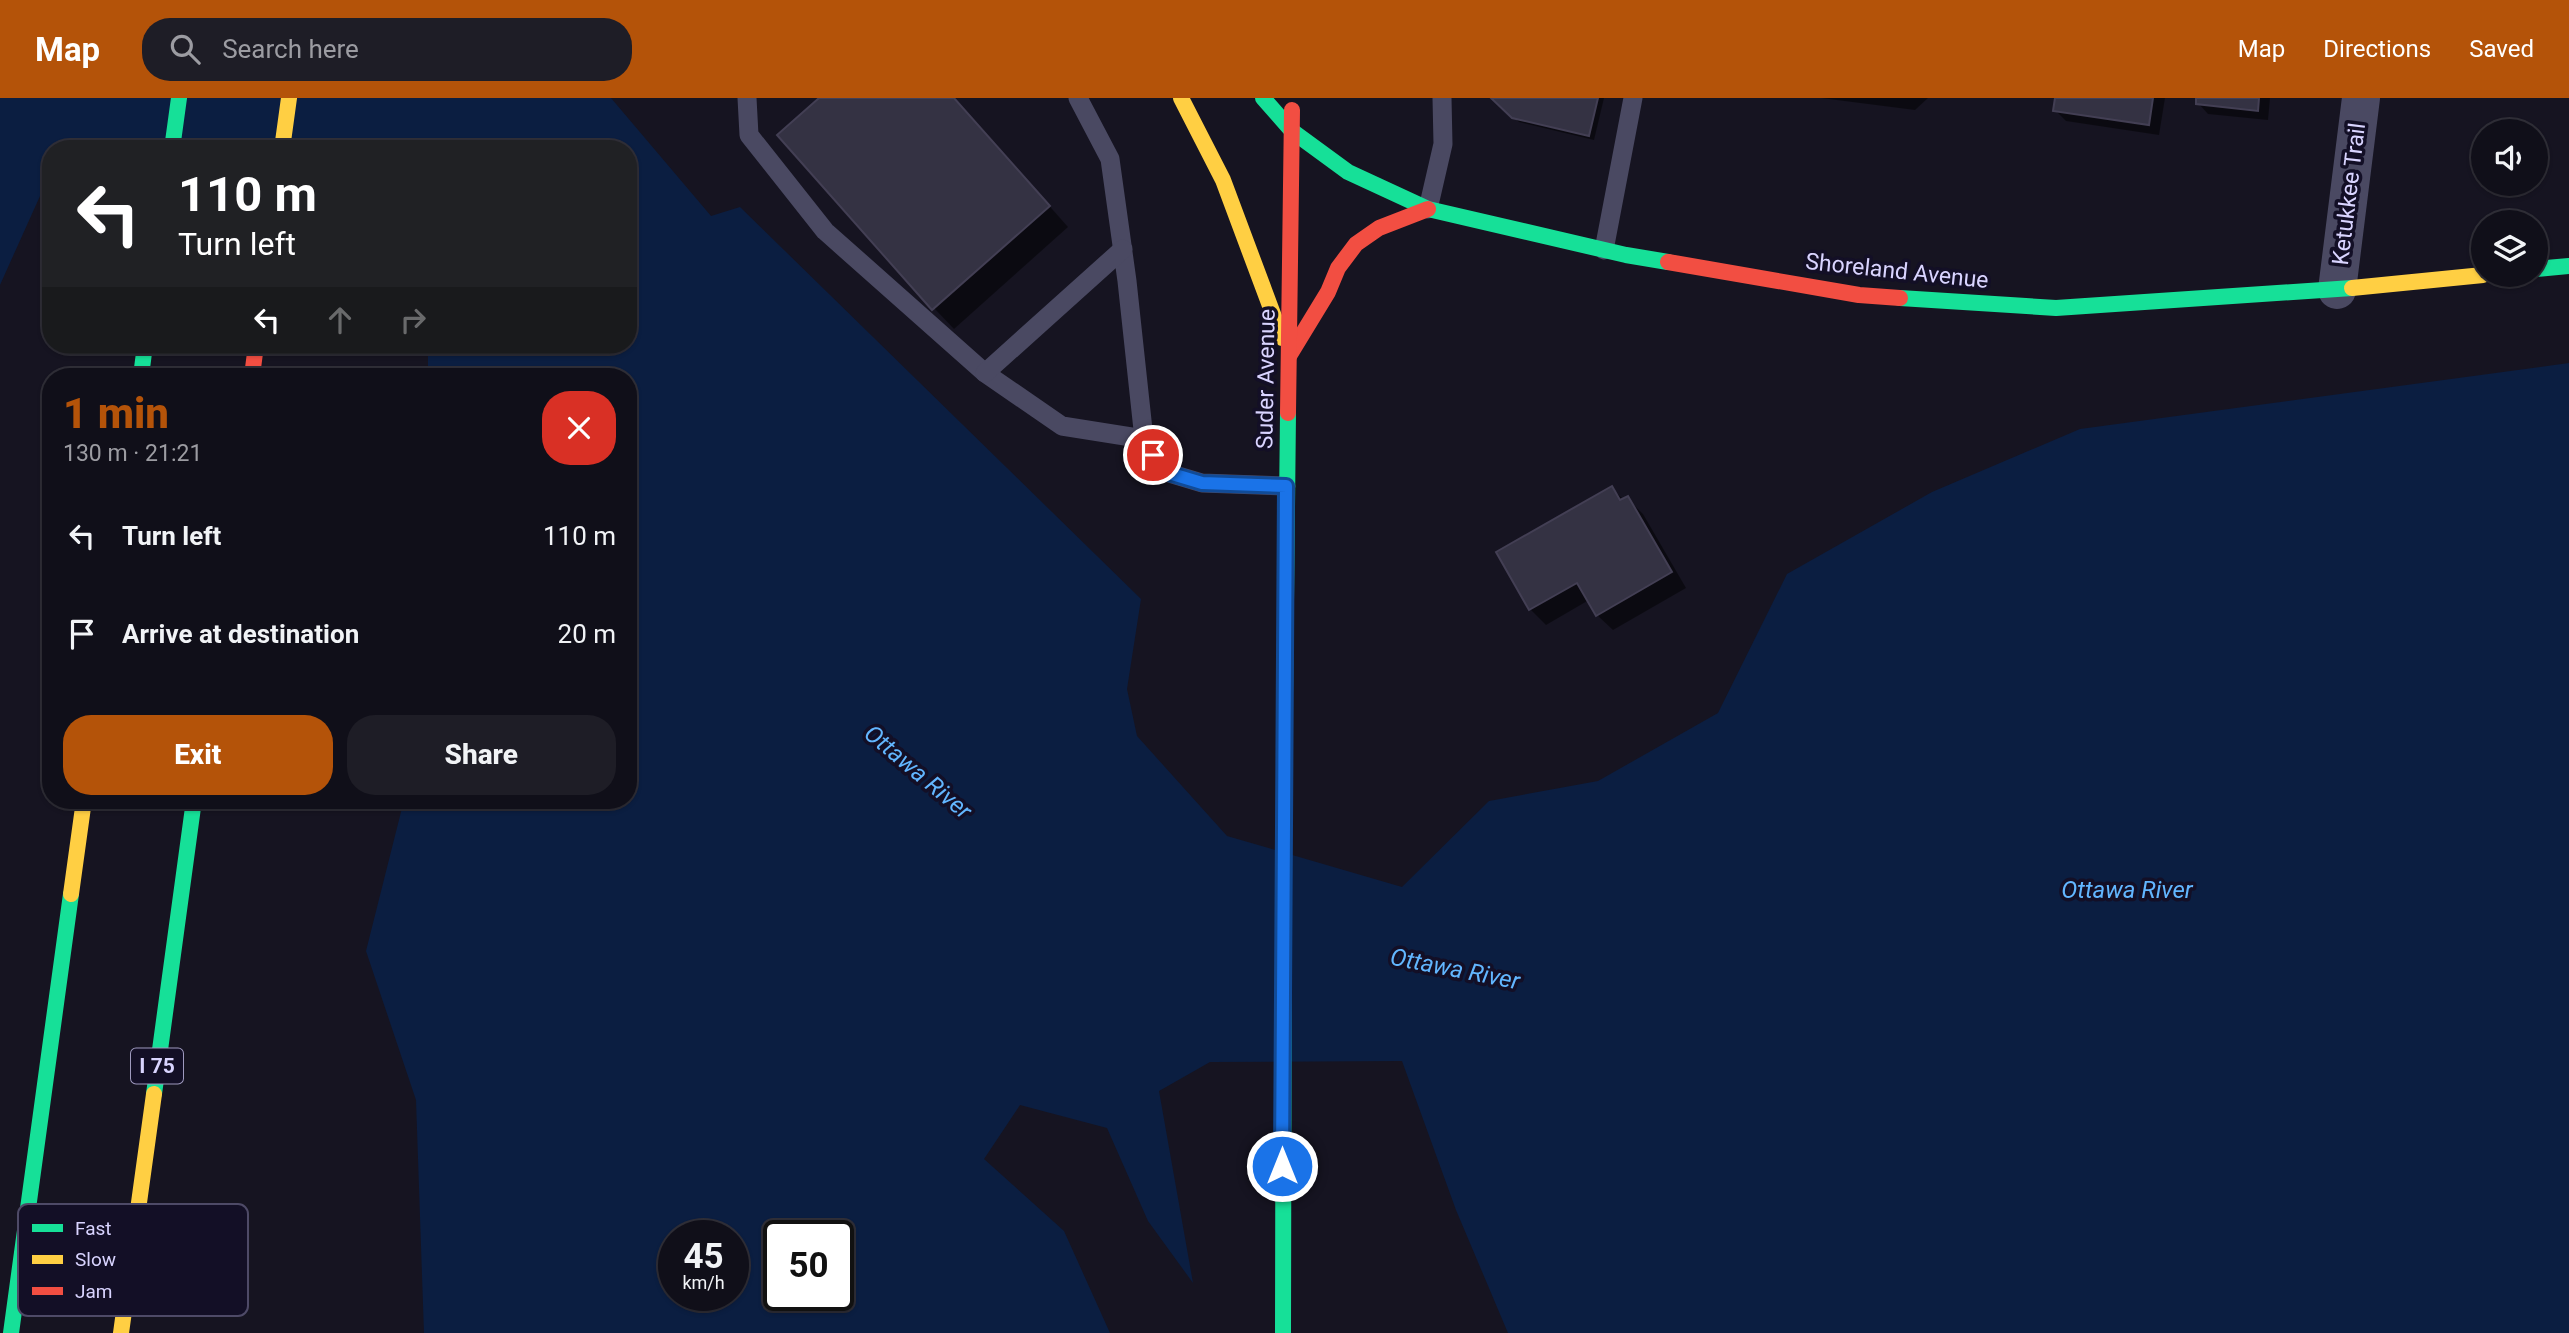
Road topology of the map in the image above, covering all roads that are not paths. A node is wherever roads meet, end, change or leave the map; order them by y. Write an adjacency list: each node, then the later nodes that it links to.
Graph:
1 (179, 98): 12 (main road)
2 (289, 98): 13 (main road)
3 (747, 98): 22 (lane)
4 (1079, 98): 15 (lane)
5 (1181, 98): 21 (main road)
6 (1263, 98): 11 (main road, Shoreland Avenue)
7 (1293, 98): 11 (main road, Suder Avenue)
8 (1442, 98): 14 (lane)
9 (1633, 98): 16 (lane)
10 (2361, 98): 20 (street, Ketukkee Trail)
11 (1292, 131): 14 (main road, Shoreland Avenue); 21 (main road, Suder Avenue)
12 (173, 140)
13 (283, 140)
14 (1428, 209): 16 (main road, Shoreland Avenue); 21 (main road)
15 (1123, 249): 22 (lane); 23 (lane)
16 (1604, 250): 20 (main road, Shoreland Avenue)
17 (2569, 266): 18 (main road)
18 (2548, 268)
19 (2471, 276): 20 (main road, Shoreland Avenue)
20 (2337, 290)
21 (1289, 356): 24 (main road, Suder Avenue)
22 (985, 373): 23 (lane)
23 (1144, 439): 24 (lane)
24 (1286, 486): 31 (main road, Suder Avenue)
25 (82, 809): 27 (main road)
26 (193, 809): 28 (main road, I 75)
27 (28, 1204)
28 (139, 1204)
29 (18, 1281): 30 (main road)
30 (11, 1333)
31 (1283, 1333)

